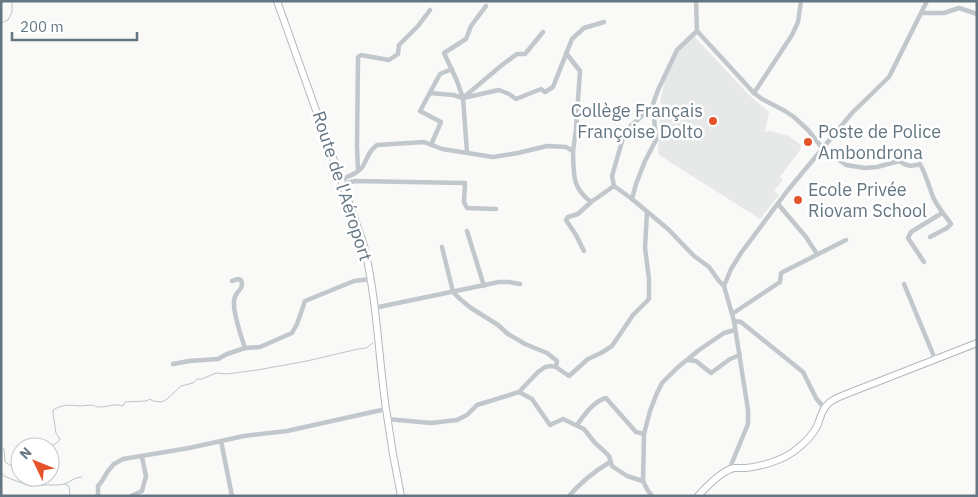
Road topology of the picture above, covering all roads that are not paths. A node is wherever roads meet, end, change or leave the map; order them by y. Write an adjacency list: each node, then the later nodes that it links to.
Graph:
1 (277, 1): 23 (main road, Route de l'Aéroport)
2 (696, 1): 10 (street)
3 (801, 1): 15 (street)
4 (927, 1): 7 (street)
5 (486, 6): 13 (street)
6 (430, 10): 22 (street)
7 (922, 13): 8 (street); 19 (street)
8 (977, 14)
9 (604, 22): 12 (street)
10 (697, 31): 15 (street); 17 (street)
11 (543, 32): 16 (street)
12 (566, 53): 16 (street); 20 (street)
13 (452, 69): 14 (street); 16 (street)
14 (430, 93): 16 (street); 18 (street)
15 (754, 93): 19 (street)
16 (463, 98): 21 (street)
17 (652, 107): 24 (street); 25 (street)
18 (431, 145): 21 (street); 22 (street)
19 (823, 150): 27 (street); 30 (street)
20 (572, 151): 21 (street); 26 (street)
21 (467, 152)
22 (358, 171): 23 (street)
23 (342, 182): 28 (street); 38 (main road, Route de l'Aéroport)
24 (614, 186): 25 (street); 26 (street)
25 (632, 199): 29 (street)
26 (591, 202): 35 (street)
27 (778, 204): 36 (street); 43 (street)
28 (496, 209)
29 (647, 212): 43 (street); 55 (street)
30 (942, 213): 32 (street); 37 (street)
31 (467, 231): 42 (street)
32 (930, 237)
33 (846, 240): 36 (street)
34 (442, 247): 44 (street)
35 (584, 251)
36 (817, 254): 46 (street)
37 (924, 262)
38 (371, 279): 45 (main road, Route de l'Aéroport); 50 (street)
39 (232, 281): 50 (street)
40 (520, 284): 42 (street)
41 (904, 284): 52 (street)
42 (484, 286): 44 (street)
43 (724, 286): 46 (street)
44 (453, 292): 45 (street); 55 (street)
45 (374, 308): 58 (main road, Route de l'Aéroport)
46 (732, 314): 47 (street)
47 (734, 321): 48 (street); 57 (street)
48 (735, 330): 51 (street); 53 (street)
49 (977, 343): 52 (main road)
50 (245, 348): 54 (street)
51 (740, 355): 53 (street); 65 (street)
52 (935, 359): 57 (main road)
53 (688, 360): 61 (street)
54 (173, 364)
55 (556, 367): 56 (street)
56 (519, 392): 59 (street); 60 (street)
57 (824, 408): 65 (main road)
58 (386, 410): 59 (main road, Route de l'Aéroport); 62 (street)
59 (388, 419): 70 (main road, Route de l'Aéroport)
60 (577, 426): 61 (street); 64 (street)
61 (644, 434): 66 (street)
62 (221, 441): 63 (street); 69 (street)
63 (142, 457): 67 (street); 68 (street)
64 (610, 462): 66 (street); 71 (street)
65 (729, 470): 73 (main road)
66 (643, 481): 72 (street)
67 (98, 496)
68 (131, 496)
69 (232, 496)
70 (401, 496)
71 (569, 496)
72 (652, 496)
73 (698, 496)

